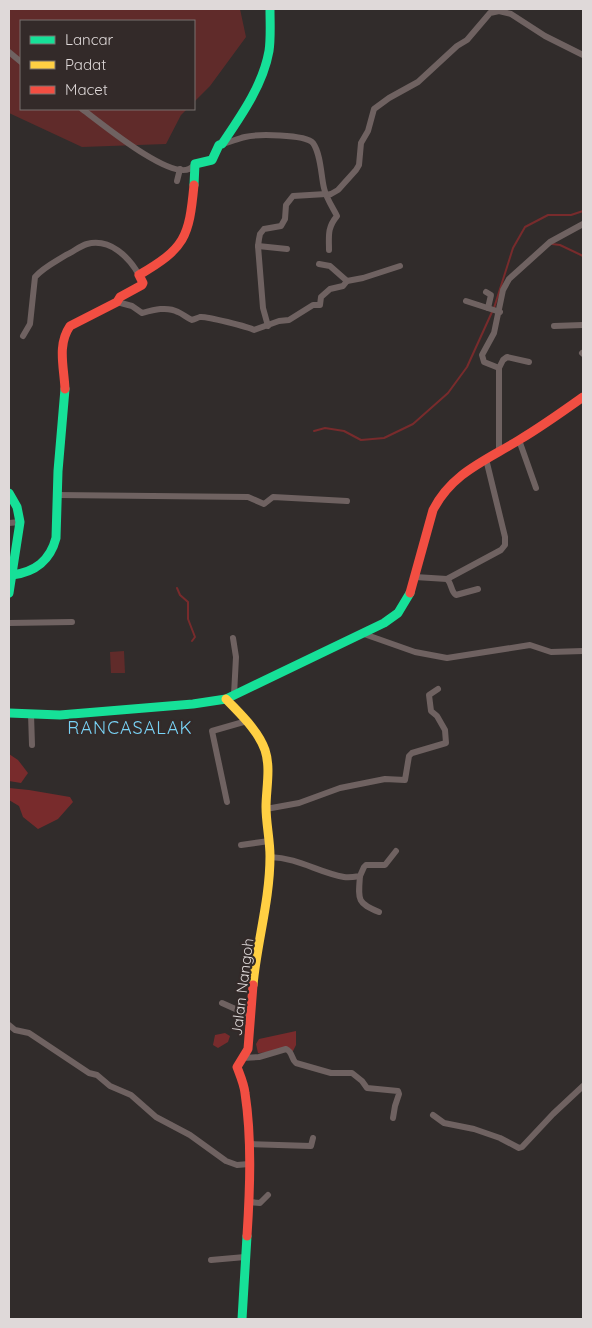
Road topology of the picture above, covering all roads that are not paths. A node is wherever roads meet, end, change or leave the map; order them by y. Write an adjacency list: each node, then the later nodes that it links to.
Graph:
1 (270, 9): 6 (street)
2 (9, 52): 4 (street)
3 (583, 55): 10 (street)
4 (20, 61)
5 (83, 110): 8 (street)
6 (222, 144): 7 (street); 10 (street)
7 (195, 164): 8 (street); 17 (street)
8 (180, 169): 9 (street)
9 (177, 181)
10 (326, 195): 12 (street); 14 (street)
11 (583, 224): 22 (street)
12 (258, 246): 13 (street); 24 (street)
13 (287, 249)
14 (329, 250)
15 (319, 264): 18 (street)
16 (400, 266): 18 (street)
17 (139, 276): 21 (street); 26 (street)
18 (347, 281): 24 (street)
19 (486, 292): 22 (street)
20 (466, 301): 22 (street)
21 (117, 302): 24 (street); 35 (street)
22 (493, 310): 28 (street)
23 (583, 325): 25 (street)
24 (268, 326)
25 (554, 326)
26 (23, 336)
27 (529, 362): 28 (street)
28 (499, 368): 31 (street)
29 (583, 397): 30 (street)
30 (518, 440): 31 (street); 33 (street)
31 (498, 452): 32 (street)
32 (486, 459): 41 (street); 42 (street)
33 (536, 488)
34 (9, 493): 37 (street)
35 (57, 495): 36 (street); 40 (street)
36 (347, 501)
37 (20, 522): 38 (street); 39 (street)
38 (9, 523)
39 (11, 564): 40 (street)
40 (12, 575): 44 (street)
41 (415, 577): 42 (street); 47 (street)
42 (447, 579): 43 (street)
43 (478, 589)
44 (9, 590)
45 (72, 622): 46 (street)
46 (11, 623)
47 (364, 634): 49 (street); 51 (street)
48 (233, 638): 51 (street)
49 (583, 651)
50 (438, 689): 57 (street)
51 (230, 697): 53 (street); 54 (street, Jalan Nangoh)
52 (9, 713): 53 (street)
53 (31, 714): 55 (street)
54 (247, 721): 56 (street); 57 (street, Jalan Nangoh)
55 (32, 746)
56 (227, 802)
57 (266, 809): 58 (street, Jalan Nangoh)
58 (269, 841): 59 (street); 61 (street, Jalan Nangoh)
59 (241, 845)
60 (396, 851): 62 (street)
61 (270, 857): 62 (street); 65 (street, Jalan Nangoh)
62 (360, 876): 63 (street)
63 (379, 912)
64 (222, 1003): 65 (street)
65 (251, 1016): 67 (street, Jalan Nangoh)
66 (9, 1025): 73 (street)
67 (242, 1058): 70 (street); 72 (street, Jalan Nangoh)
68 (583, 1086): 69 (street)
69 (433, 1115)
70 (393, 1118)
71 (313, 1138): 72 (street)
72 (249, 1144): 73 (street, Jalan Nangoh)
73 (249, 1164): 75 (street, Jalan Nangoh)
74 (268, 1195): 75 (street)
75 (249, 1202): 76 (street, Jalan Nangoh)
76 (245, 1257): 77 (street); 78 (street, Jalan Nangoh)
77 (211, 1260)
78 (242, 1319)

